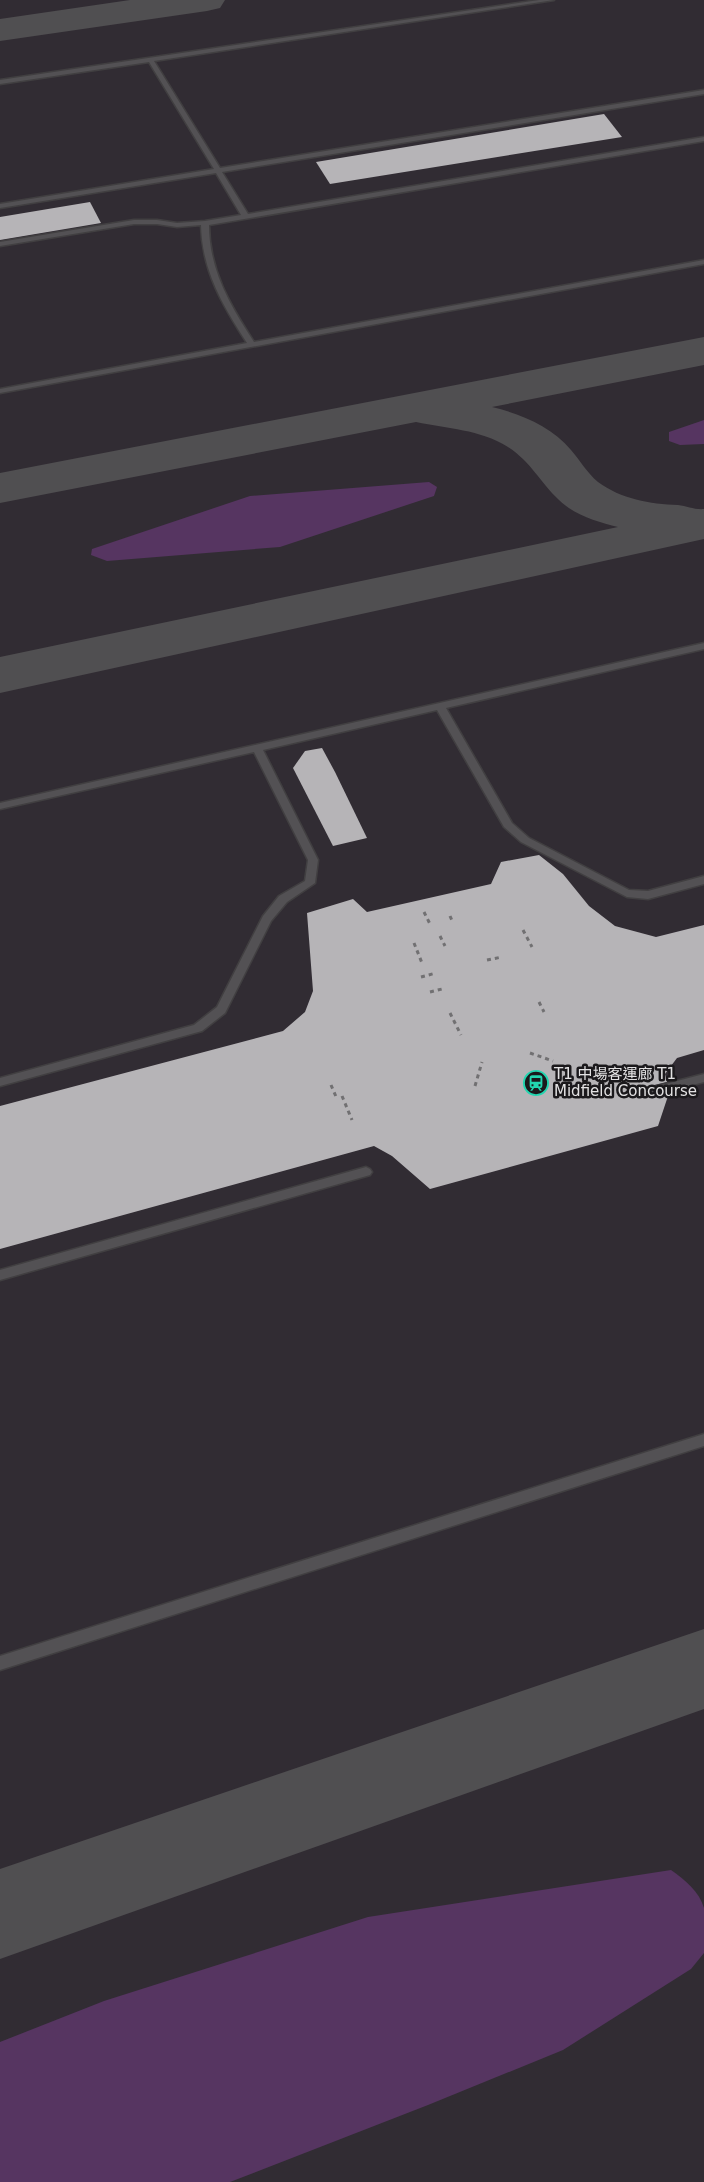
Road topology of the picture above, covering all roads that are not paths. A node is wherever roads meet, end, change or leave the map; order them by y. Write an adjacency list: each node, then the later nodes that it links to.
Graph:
1 (551, 0): 2 (lane)
2 (150, 59): 3 (lane); 6 (lane)
3 (0, 82)
4 (704, 92): 6 (lane)
5 (704, 139): 8 (lane)
6 (218, 171): 7 (lane); 8 (lane)
7 (0, 206)
8 (246, 217): 9 (lane)
9 (205, 224): 10 (lane); 12 (lane)
10 (0, 244)
11 (704, 262): 12 (lane)
12 (252, 345): 13 (lane)
13 (0, 391)
14 (704, 646): 15 (lane)
15 (440, 706): 16 (lane); 18 (lane)
16 (257, 748): 17 (lane); 20 (lane)
17 (0, 806)
18 (704, 880)
19 (704, 1078): 21 (lane)
20 (0, 1082)
21 (654, 1091)
22 (366, 1172): 23 (lane)
23 (0, 1275)
24 (704, 1440): 25 (lane)
25 (0, 1663)

